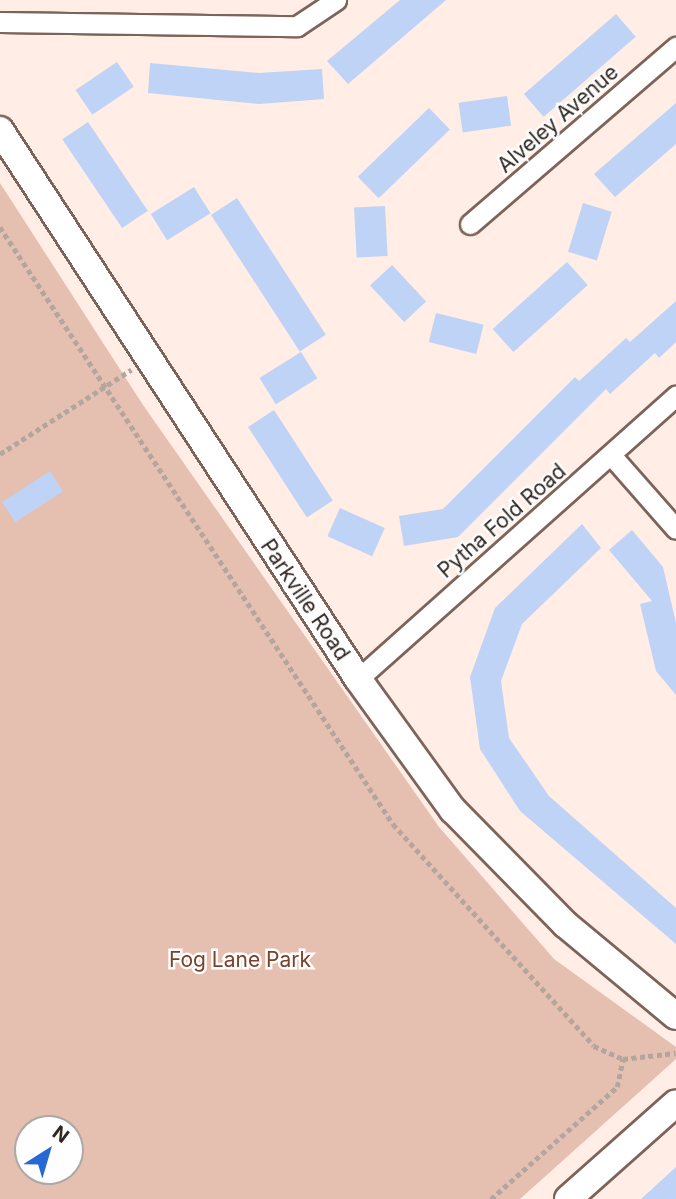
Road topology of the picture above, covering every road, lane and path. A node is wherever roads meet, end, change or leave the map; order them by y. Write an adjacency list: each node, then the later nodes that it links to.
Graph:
1 (336, 0): 2 (street)
2 (0, 22)
3 (676, 47): 5 (street, Alveley Avenue)
4 (0, 130): 7 (street, Parkville Road)
5 (470, 224)
6 (0, 227): 8 (path)
7 (147, 362): 8 (path); 13 (street, Parkville Road)
8 (104, 386): 10 (path); 16 (path)
9 (676, 396): 11 (street, Pytha Fold Road)
10 (0, 454)
11 (611, 455): 12 (street); 13 (street, Pytha Fold Road)
12 (676, 529)
13 (358, 679): 14 (street, Parkville Road)
14 (676, 1016)
15 (676, 1053): 16 (path)
16 (622, 1059): 18 (path)
17 (676, 1103): 19 (street)
18 (491, 1199)
19 (568, 1199)

